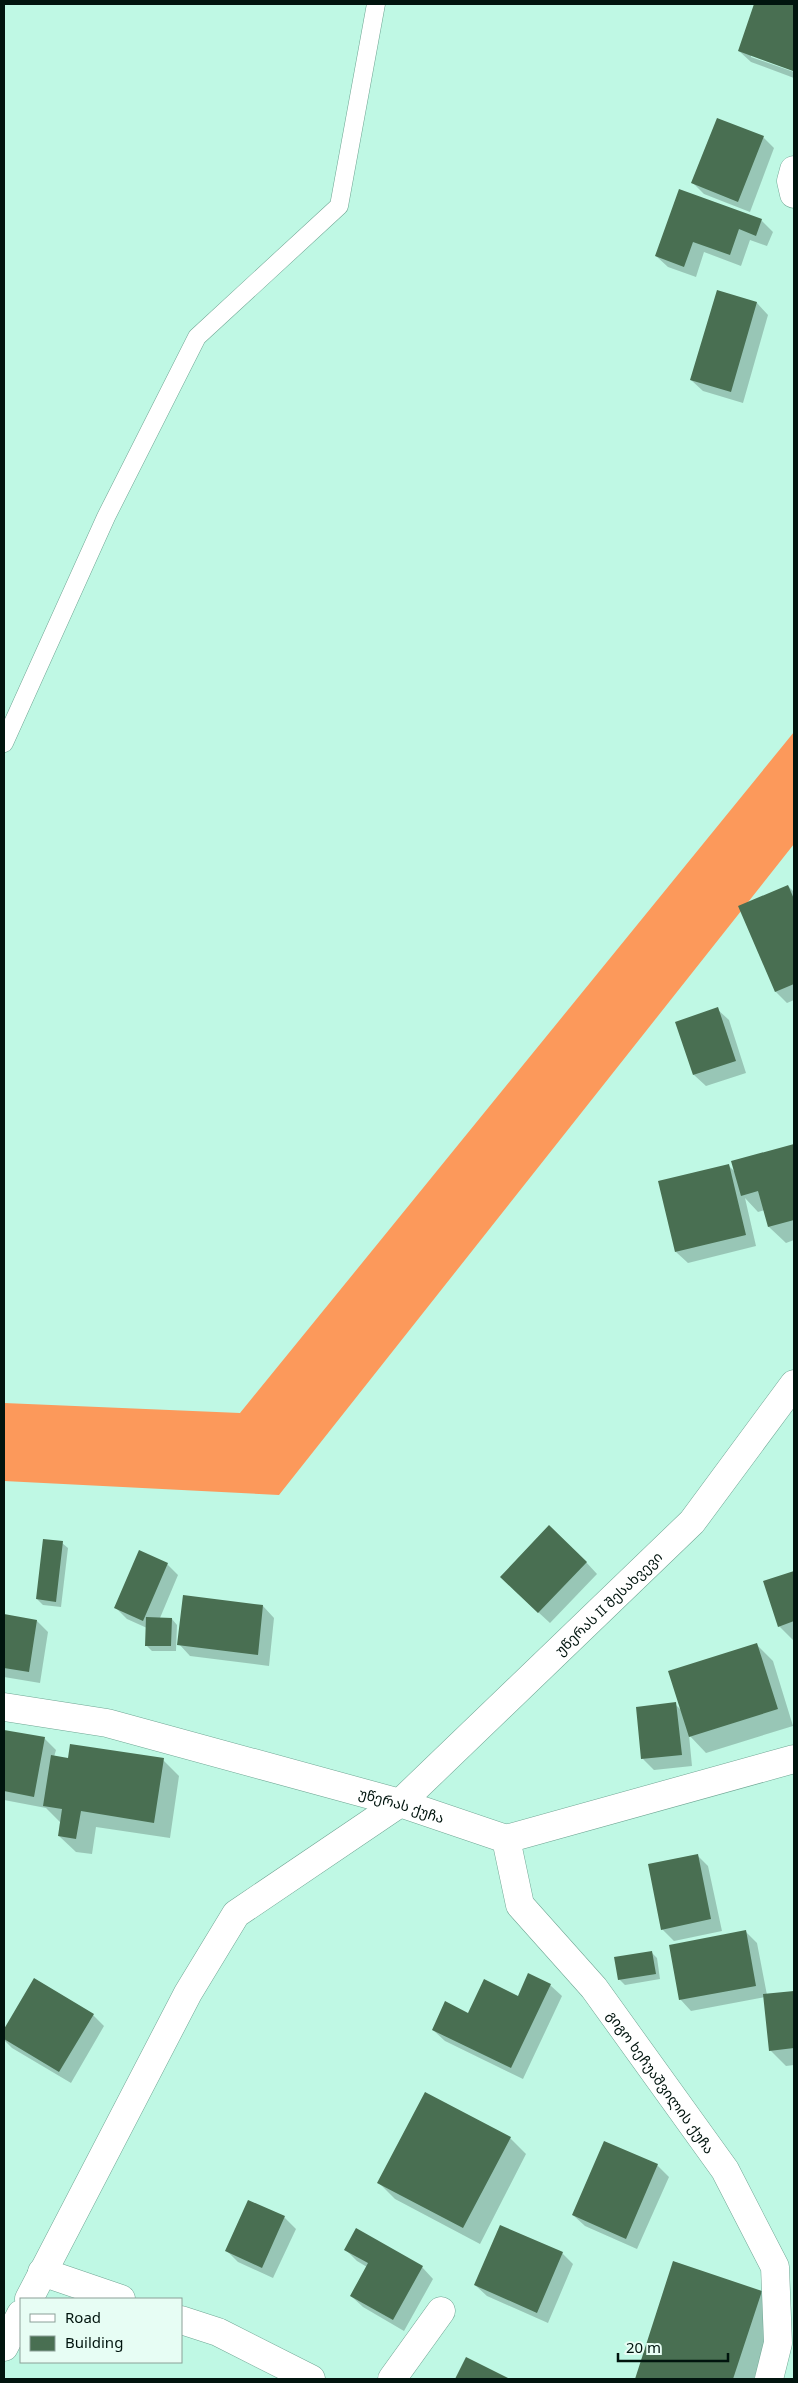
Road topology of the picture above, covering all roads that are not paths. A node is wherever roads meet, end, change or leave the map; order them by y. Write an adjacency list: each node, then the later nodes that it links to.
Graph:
1 (376, 4): 4 (lane)
2 (794, 170): 3 (street)
3 (794, 194)
4 (4, 743)
5 (794, 1384): 8 (street, უწერას II შესახვევი)
6 (4, 1707): 8 (street, უწერას ქუჩა)
7 (794, 1759): 9 (street)
8 (400, 1803): 9 (street, უწერას ქუჩა); 10 (street, უწერას II შესახვევი)
9 (506, 1839): 16 (street, გიგო ხეჩუაშვილის ქუჩა)
10 (42, 2272): 11 (street, უწერას II შესახვევი); 12 (street)
11 (29, 2298)
12 (118, 2298)
13 (441, 2311): 19 (street)
14 (20, 2316): 17 (street)
15 (182, 2320): 18 (street)
16 (786, 2344): 20 (street, გიგო ხეჩუაშვილის ქუჩა)
17 (4, 2348)
18 (311, 2379)
19 (392, 2379)
20 (770, 2379)

